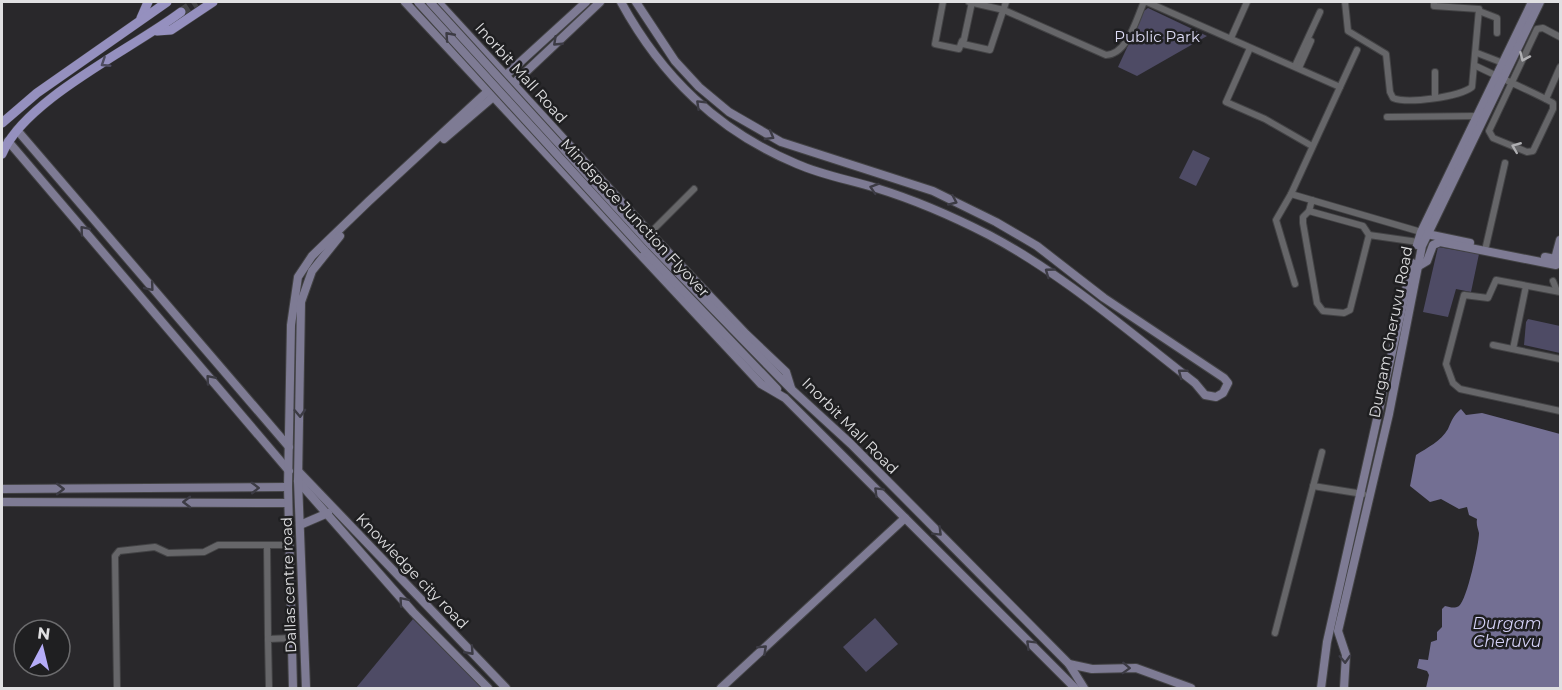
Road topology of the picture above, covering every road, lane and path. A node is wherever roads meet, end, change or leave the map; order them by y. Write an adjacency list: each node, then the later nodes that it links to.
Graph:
1 (148, 2): 25 (main road)
2 (167, 2): 25 (main road)
3 (213, 2): 27 (main road)
4 (405, 2): 23 (main road, Inorbit Mall Road)
5 (418, 2): 68 (main road, Mindspace Junction Flyover, one-way to 5, bridge)
6 (429, 2): 23 (main road); 68 (main road, Mindspace Junction Flyover, bridge)
7 (438, 2): 40 (main road, Inorbit Mall Road)
8 (586, 2): 40 (main road)
9 (600, 2): 42 (main road, one-way to 42)
10 (621, 2): 56 (main road, one-way to 10)
11 (636, 2): 53 (main road, one-way to 53)
12 (943, 2): 13 (street)
13 (970, 2): 20 (street); 20 (street)
14 (1006, 2): 20 (street)
15 (1145, 2): 20 (street); 30 (street)
16 (1248, 2): 30 (street)
17 (1345, 2): 45 (street)
18 (1434, 2): 21 (street)
19 (1536, 2): 26 (main road, Durgam Cheruvu Road); 35 (main road, Durgam Cheruvu Road)
20 (1004, 10)
21 (1479, 11): 28 (street); 34 (street)
22 (181, 12): 27 (main road)
23 (414, 12): 44 (main road, Inorbit Mall Road)
24 (1320, 12): 37 (street)
25 (141, 18): 49 (main road)
26 (1531, 30): 29 (street); 41 (main road, Durgam Cheruvu Road, one-way to 41)
27 (155, 32): 50 (main road, one-way to 50)
28 (1497, 33)
29 (1560, 37)
30 (1231, 38): 32 (street)
31 (1311, 41): 37 (street)
32 (1250, 48): 37 (street); 52 (street)
33 (1357, 50): 43 (street)
34 (1477, 53): 35 (street); 36 (street)
35 (1503, 63): 41 (main road, Durgam Cheruvu Road)
36 (1476, 66): 41 (street); 45 (street)
37 (1297, 67): 43 (street)
38 (1560, 67): 46 (street)
39 (1435, 72): 45 (street)
40 (505, 76): 42 (main road, Inorbit Mall Road)
41 (1504, 79): 46 (street); 46 (street, one-way to 41); 47 (main road, Durgam Cheruvu Road)
42 (513, 84): 58 (main road, Inorbit Mall Road)
43 (1340, 87): 52 (street)
44 (490, 95): 61 (main road, Inorbit Mall Road); 77 (main road)
45 (1435, 98)
46 (1546, 99)
47 (1482, 113): 48 (street); 65 (main road, Durgam Cheruvu Road)
48 (1388, 117)
49 (2, 120)
50 (17, 130): 51 (main road); 81 (main road, one-way to 81)
51 (8, 141): 54 (main road); 83 (main road, one-way to 51)
52 (1312, 146): 59 (street)
53 (803, 151): 56 (main road); 74 (main road, one-way to 74)
54 (2, 154)
55 (1505, 163): 67 (street)
56 (799, 165): 75 (main road, one-way to 56)
57 (694, 189): 63 (street)
58 (611, 191): 61 (main road); 63 (main road, Inorbit Mall Road)
59 (1291, 194): 60 (street); 71 (street)
60 (1312, 200): 62 (street); 65 (street)
61 (594, 206): 82 (main road, Inorbit Mall Road)
62 (1309, 212): 64 (street); 64 (street)
63 (650, 233): 80 (main road, Inorbit Mall Road)
64 (1369, 235): 65 (street)
65 (1422, 236): 67 (main road); 70 (main road, Durgam Cheruvu Road); 92 (main road, Durgam Cheruvu Road)
66 (1560, 240): 69 (main road)
67 (1486, 246): 69 (main road)
68 (647, 247): 80 (main road, Mindspace Junction Flyover); 82 (main road, Mindspace Junction Flyover)
69 (1557, 264): 70 (main road)
70 (1417, 267): 92 (main road, Durgam Cheruvu Road)
71 (1295, 284)
72 (1526, 286): 73 (street); 78 (street); 84 (street)
73 (1559, 292)
74 (1104, 298): 75 (main road); 75 (main road, one-way to 75)
75 (1096, 307)
76 (1493, 345): 78 (street)
77 (295, 348): 85 (main road, Dallas centre road); 88 (main road, Dallas centre road, one-way to 88)
78 (1513, 349): 79 (street)
79 (1560, 359)
80 (791, 389): 103 (main road, Inorbit Mall Road, one-way to 103)
81 (240, 390): 83 (main road); 85 (main road)
82 (785, 398): 96 (main road, Inorbit Mall Road, one-way to 82)
83 (228, 399): 87 (main road)
84 (1560, 411)
85 (289, 447): 87 (main road, Dallas centre road)
86 (1322, 452): 89 (street)
87 (289, 471): 90 (main road, Dallas centre road)
88 (299, 476): 95 (main road, Knowledge city road); 97 (main road, Dallas centre road); 109 (main road, Knowledge city road, one-way to 109)
89 (1313, 486): 92 (street); 100 (street)
90 (288, 487): 91 (main road, one-way to 90); 94 (main road, Dallas centre road)
91 (2, 489)
92 (1366, 495): 114 (main road, Durgam Cheruvu Road); 115 (main road, Durgam Cheruvu Road, one-way to 115)
93 (2, 502): 94 (main road, one-way to 93)
94 (288, 503): 99 (main road, Dallas centre road)
95 (328, 513): 97 (main road); 108 (main road, Knowledge city road, one-way to 95)
96 (905, 518): 110 (main road, one-way to 96); 111 (main road, Inorbit Mall Road, one-way to 96)
97 (300, 525): 107 (main road, Dallas centre road)
98 (267, 545): 99 (street); 102 (street); 104 (street)
99 (289, 545): 101 (main road, Dallas centre road)
100 (1275, 633)
101 (292, 638): 102 (street); 106 (main road, Dallas centre road)
102 (268, 639): 105 (street)
103 (1069, 664): 112 (main road, Inorbit Mall Road); 113 (main road, one-way to 113)
104 (117, 688)
105 (268, 688)
106 (293, 688)
107 (306, 688)
108 (488, 688)
109 (506, 688)
110 (720, 688)
111 (1075, 688)
112 (1084, 688)
113 (1191, 688)
114 (1321, 688)
115 (1344, 688)

